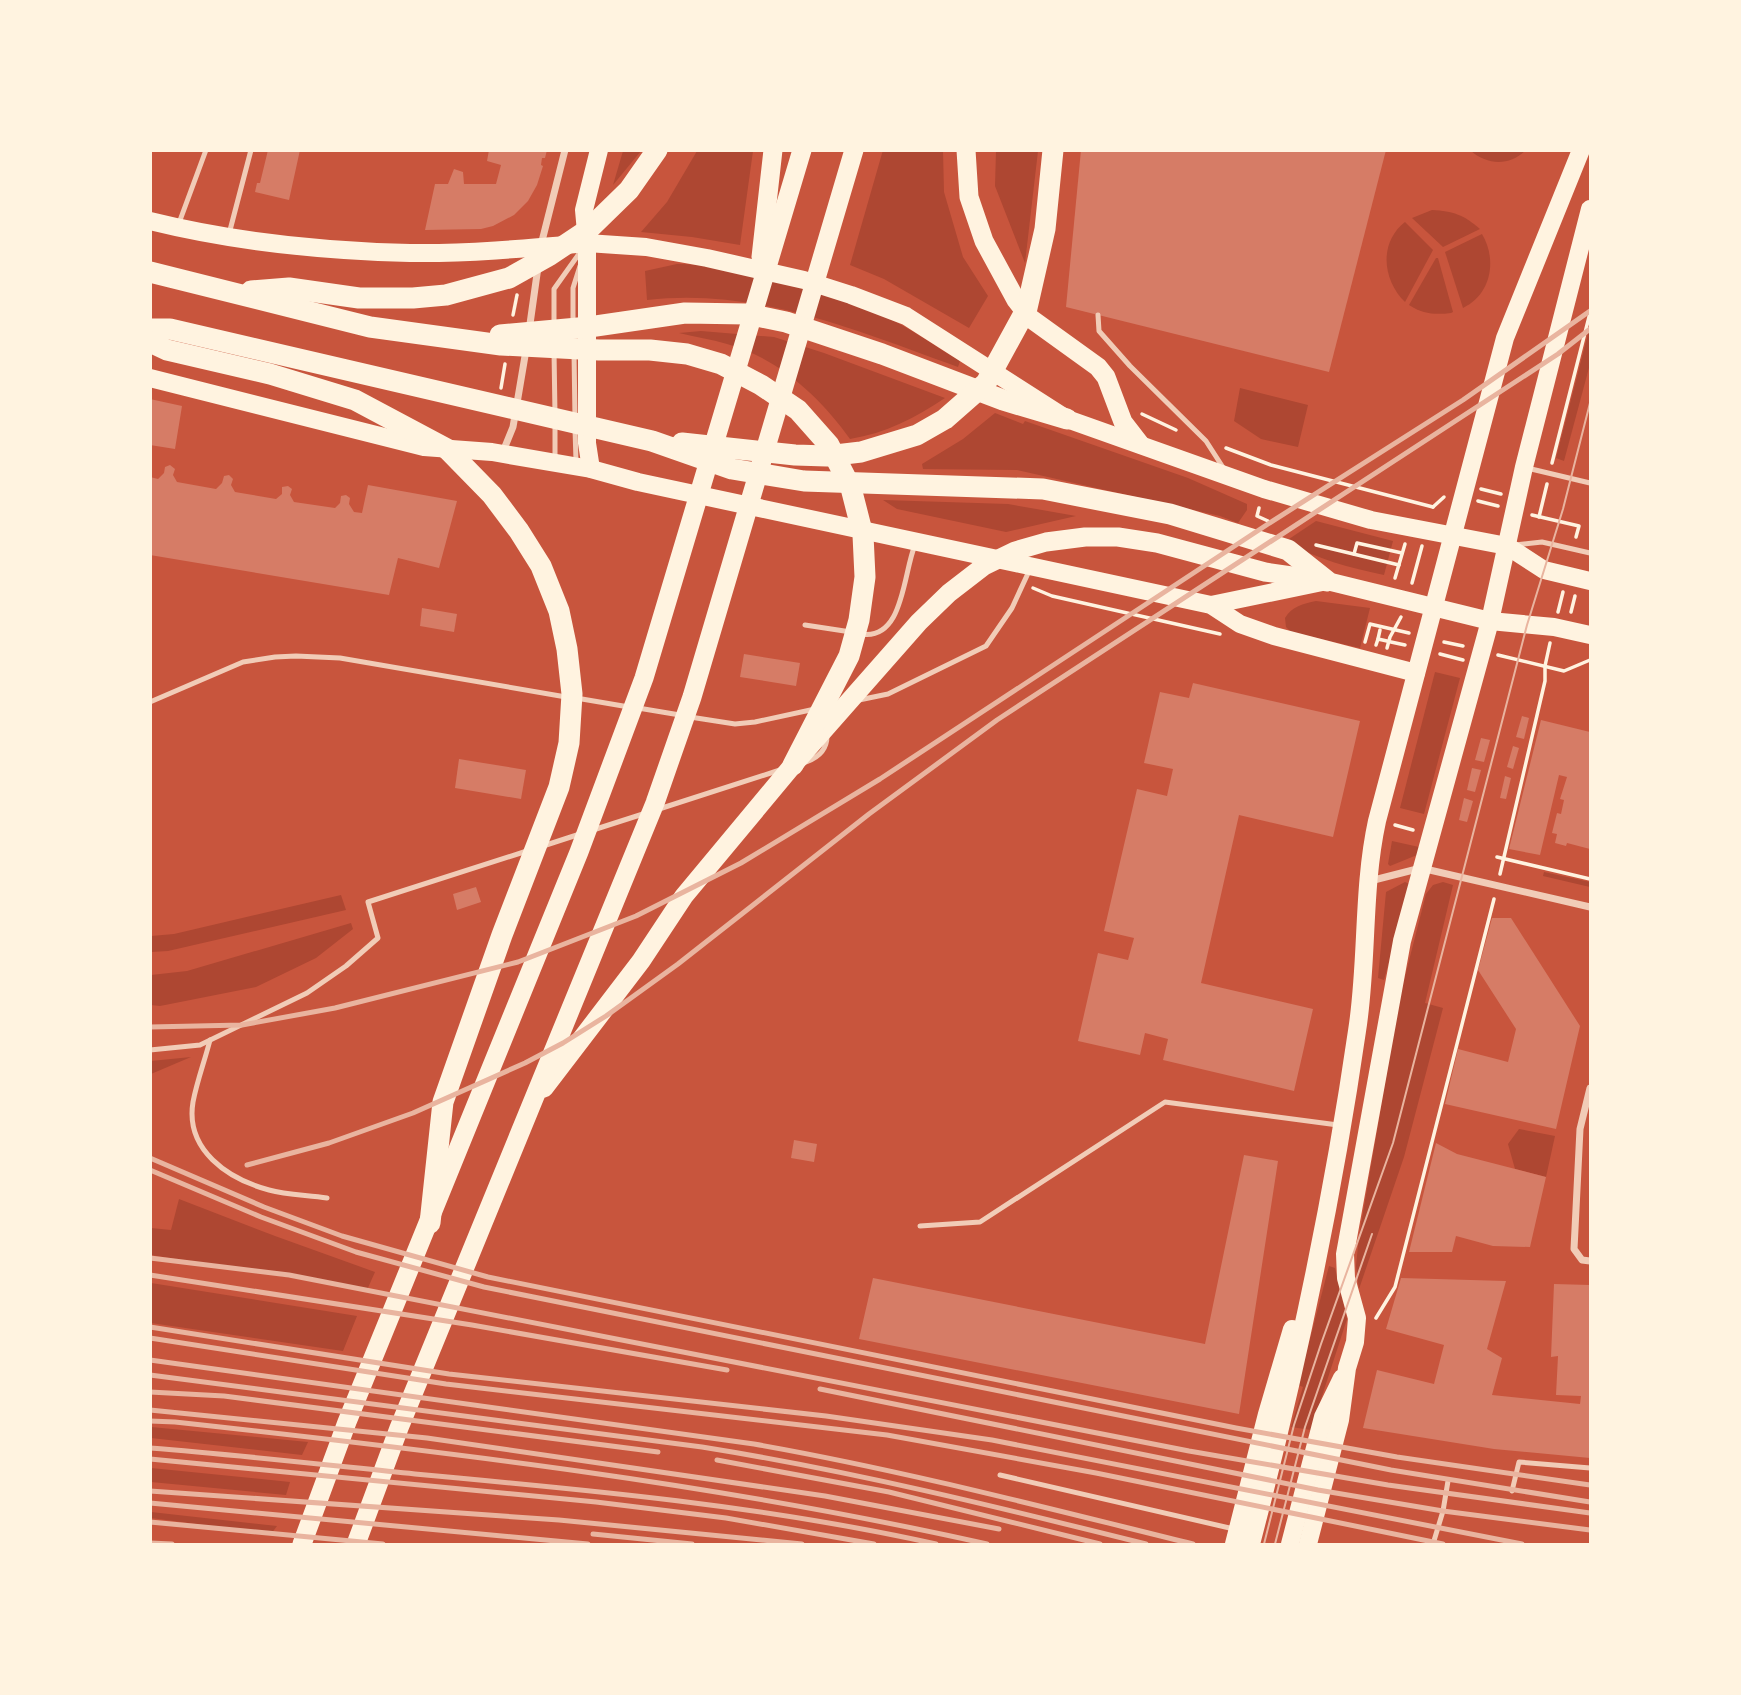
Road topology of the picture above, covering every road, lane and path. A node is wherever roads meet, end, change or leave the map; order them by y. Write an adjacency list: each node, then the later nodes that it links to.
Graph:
1 (206, 150): 15 (lane)
2 (251, 150): 16 (lane)
3 (565, 150): 18 (street)
4 (600, 150): 17 (main road)
5 (773, 150): 12 (highway)
6 (802, 150): 12 (highway)
7 (855, 150): 110 (highway)
8 (966, 150): 34 (highway)
9 (1053, 150): 32 (highway)
10 (1581, 150): 50 (main road)
11 (653, 157): 20 (highway)
12 (777, 203): 113 (highway)
13 (1591, 209): 38 (main road)
14 (150, 221): 15 (main road)
15 (177, 228): 16 (main road)
16 (228, 237): 18 (main road)
17 (587, 243): 18 (main road); 24 (lane); 29 (main road); 36 (lane); 39 (main road)
18 (541, 247): 35 (street)
19 (150, 272): 20 (highway)
20 (235, 292): 25 (highway)
21 (1591, 313): 37 (path)
22 (1098, 315): 33 (lane)
23 (150, 329): 32 (highway)
24 (573, 330)
25 (449, 338): 29 (highway); 96 (highway)
26 (150, 342): 113 (highway)
27 (574, 344): 39 (lane)
28 (150, 378): 35 (main road)
29 (1015, 394): 30 (highway)
30 (1067, 419): 34 (main road)
31 (1158, 423): 33 (path)
32 (652, 441): 63 (highway)
33 (1206, 441): 40 (lane); 46 (path)
34 (1140, 444): 40 (main road)
35 (497, 453): 36 (main road)
36 (555, 463): 39 (main road)
37 (1551, 466)
38 (1524, 467): 42 (lane); 55 (main road)
39 (584, 468): 51 (main road)
40 (1229, 477): 50 (main road)
41 (1548, 481): 52 (path)
42 (1591, 483)
43 (1479, 488): 44 (path)
44 (1506, 495)
45 (1475, 501): 48 (path)
46 (1433, 507)
47 (1259, 508): 49 (path)
48 (1505, 508)
49 (1268, 521)
50 (1454, 537): 55 (main road); 69 (main road)
51 (916, 542): 61 (main road); 74 (lane)
52 (1575, 543)
53 (1313, 544): 59 (path)
54 (1405, 544): 57 (path)
55 (1507, 546): 58 (lane); 66 (main road); 72 (main road)
56 (1422, 547): 64 (path)
57 (1402, 553): 59 (path); 60 (path)
58 (1591, 553)
59 (1354, 554): 60 (path)
60 (1399, 565): 62 (path)
61 (1031, 566): 65 (lane); 68 (main road)
62 (1395, 579)
63 (1327, 581): 68 (main road); 69 (main road); 96 (highway)
64 (1412, 582)
65 (1023, 584): 79 (path); 95 (lane)
66 (1584, 584): 73 (path)
67 (1564, 585): 71 (path)
68 (1211, 605): 93 (main road)
69 (1434, 608): 72 (main road); 93 (main road)
70 (1402, 615): 75 (path)
71 (1556, 618)
72 (1490, 621): 78 (main road); 101 (main road)
73 (1569, 621)
74 (805, 625)
75 (1394, 629): 77 (path); 86 (path); 89 (path)
76 (1380, 630): 81 (path)
77 (1414, 634)
78 (1591, 635)
79 (1226, 636)
80 (1551, 638): 92 (path)
81 (1378, 639)
82 (1441, 641): 85 (path)
83 (1391, 642): 84 (path)
84 (1411, 647)
85 (1470, 648)
86 (1363, 649)
87 (1487, 652): 92 (path)
88 (1438, 654): 91 (path)
89 (1386, 655)
90 (1591, 660): 92 (path)
91 (1466, 661)
92 (1545, 666): 100 (path)
93 (1416, 673): 104 (main road)
94 (150, 702): 95 (lane)
95 (824, 707): 107 (lane)
96 (793, 765): 110 (highway)
97 (1395, 825): 98 (path)
98 (1421, 833)
99 (1497, 857): 100 (path)
100 (1503, 859): 102 (path); 103 (path)
101 (1421, 868): 104 (street); 105 (street); 118 (main road)
102 (1501, 869)
103 (1591, 879)
104 (1368, 881): 111 (main road)
105 (1497, 889): 106 (street); 117 (path)
106 (1591, 906)
107 (210, 1040): 108 (lane); 112 (lane)
108 (150, 1050)
109 (1591, 1088): 116 (street)
110 (528, 1109): 125 (highway)
111 (1341, 1126): 114 (lane); 115 (main road)
112 (327, 1198)
113 (430, 1223): 124 (highway)
114 (920, 1226)
115 (1315, 1259): 123 (main road); 126 (main road)
116 (1591, 1261)
117 (1374, 1321)
118 (1347, 1368): 127 (main road); 128 (main road)
119 (1591, 1468): 122 (lane)
120 (1000, 1475): 123 (lane)
121 (1448, 1481): 129 (lane)
122 (1512, 1491)
123 (1236, 1537)
124 (303, 1545)
125 (356, 1545)
126 (1251, 1545)
127 (1290, 1545)
128 (1308, 1545)
129 (1433, 1545)

